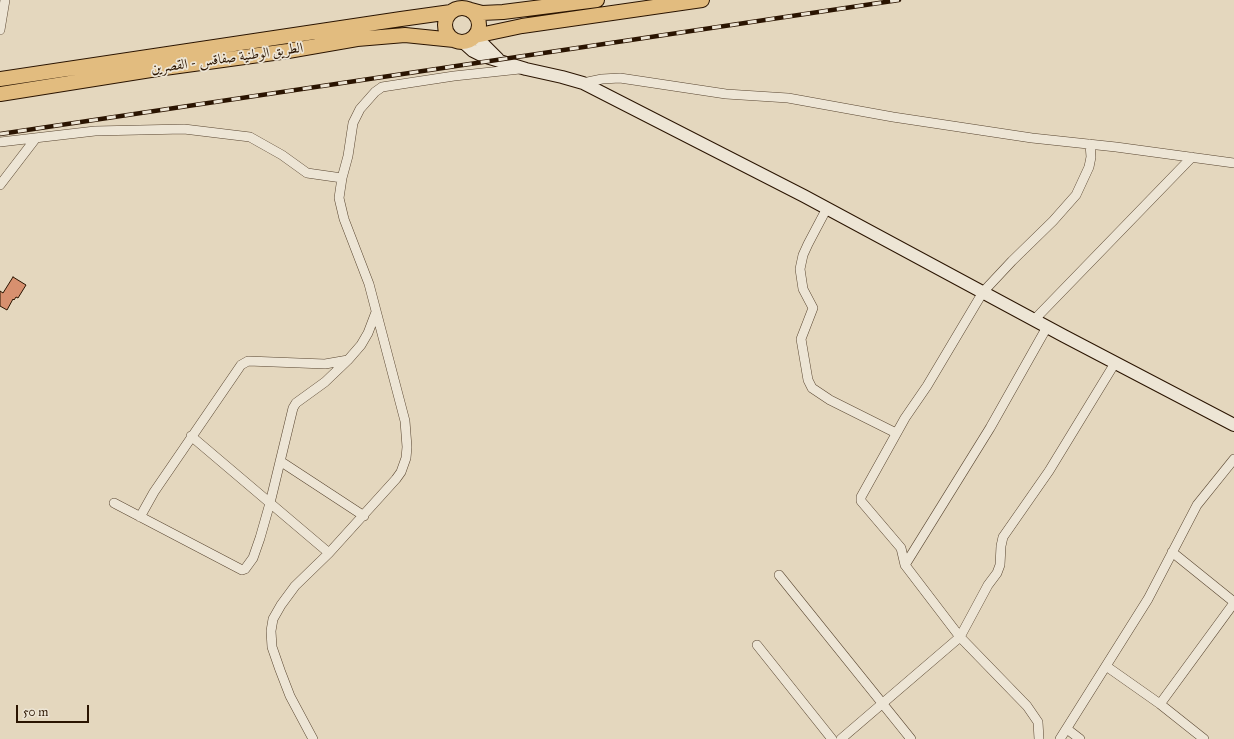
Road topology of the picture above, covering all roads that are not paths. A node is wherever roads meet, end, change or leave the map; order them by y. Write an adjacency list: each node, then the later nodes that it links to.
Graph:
1 (6, 0): 7 (street)
2 (597, 0): 5 (main road)
3 (702, 0): 4 (main road, الطريق الوطنية صفاقس - القصرين)
4 (627, 5): 8 (main road, الطريق الوطنية صفاقس - القصرين)
5 (467, 9): 6 (main road); 8 (main road)
6 (451, 12): 8 (main road); 9 (main road, الطريق الوطنية صفاقس - القصرين)
7 (0, 30)
8 (464, 39): 9 (main road, الطريق الوطنية صفاقس - القصرين); 10 (main road)
9 (156, 62): 12 (main road, الطريق الوطنية صفاقس - القصرين)
10 (526, 68): 13 (main road); 20 (street)
11 (0, 79): 12 (main road, الطريق الوطنية صفاقس - القصرين)
12 (42, 80): 14 (main road, الطريق الوطنية صفاقس - القصرين)
13 (583, 83): 17 (street); 22 (main road)
14 (0, 94)
15 (36, 138): 16 (street); 20 (street); 21 (street)
16 (0, 142)
17 (1090, 144): 18 (street); 23 (street)
18 (1192, 157): 19 (street); 25 (street)
19 (1234, 163)
20 (342, 178): 24 (street)
21 (0, 185)
22 (827, 208): 23 (main road); 30 (street)
23 (983, 292): 25 (main road); 30 (street)
24 (376, 312): 27 (street); 36 (street)
25 (1034, 320): 26 (main road)
26 (1047, 327): 28 (main road); 40 (street)
27 (348, 360): 31 (street); 33 (street)
28 (1115, 363): 29 (main road); 43 (street)
29 (1234, 425)
30 (896, 433): 40 (street)
31 (192, 436): 35 (street); 37 (street)
32 (1234, 459): 38 (street)
33 (280, 461): 35 (street); 36 (street)
34 (114, 503): 37 (street)
35 (270, 503): 37 (street); 39 (street)
36 (364, 516): 39 (street)
37 (140, 517)
38 (1172, 552): 42 (street); 45 (street)
39 (329, 553): 49 (street)
40 (905, 565): 43 (street)
41 (778, 575): 46 (street)
42 (1234, 603): 47 (street)
43 (960, 637): 46 (street); 53 (street)
44 (758, 645): 50 (street)
45 (1106, 666): 47 (street); 48 (street)
46 (883, 704): 51 (street); 52 (street)
47 (1160, 704): 56 (street)
48 (1067, 729): 54 (street); 55 (street)
49 (313, 739)
50 (832, 739)
51 (841, 739)
52 (911, 739)
53 (1039, 739)
54 (1060, 739)
55 (1080, 739)
56 (1204, 739)

